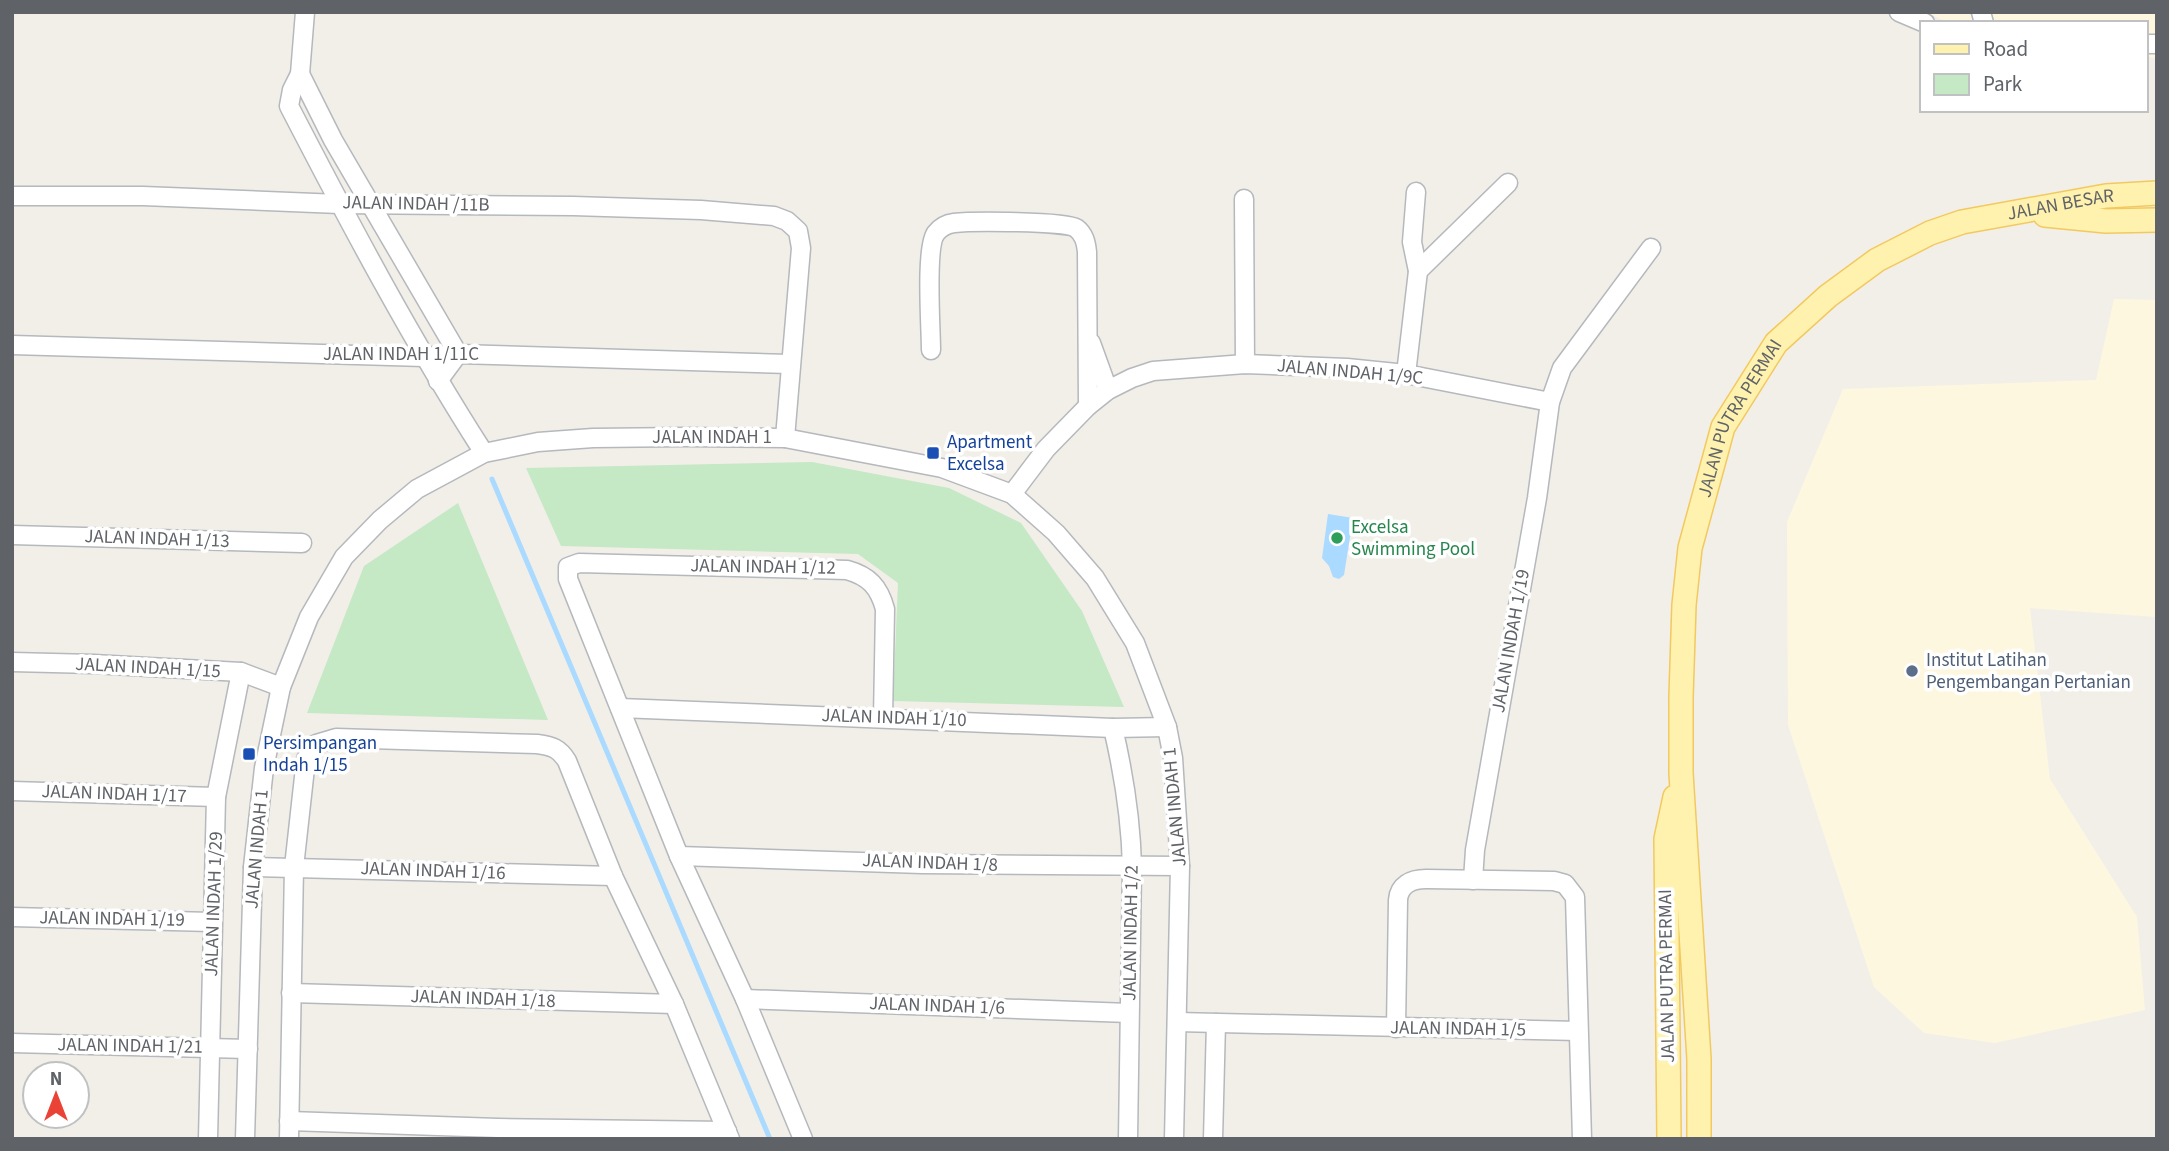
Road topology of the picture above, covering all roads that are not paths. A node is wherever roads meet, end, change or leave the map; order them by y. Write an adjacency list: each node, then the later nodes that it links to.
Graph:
1 (305, 12): 4 (street)
2 (1899, 12): 3 (street)
3 (1920, 21)
4 (300, 74): 10 (street); 11 (street)
5 (1508, 183): 15 (street)
6 (1416, 192): 15 (street)
7 (2157, 193): 12 (main road, JALAN BESAR)
8 (12, 196): 10 (street, JALAN INDAH /11B)
9 (1244, 199): 22 (street)
10 (339, 204): 11 (street, JALAN INDAH /11B); 20 (street)
11 (372, 204): 19 (street); 21 (street, JALAN INDAH /11B)
12 (2018, 212): 13 (main road, JALAN BESAR); 40 (main road, JALAN PUTRA PERMAI)
13 (2157, 219)
14 (1651, 248): 26 (street)
15 (1418, 271): 23 (street)
16 (1087, 333): 18 (street); 25 (street); 27 (street)
17 (12, 345): 20 (street, JALAN INDAH 1/11C)
18 (932, 350)
19 (458, 354): 20 (street, JALAN INDAH 1/11C); 21 (street, JALAN INDAH 1/11C); 24 (street)
20 (424, 358): 24 (street)
21 (790, 364): 28 (street)
22 (1245, 364): 23 (street, JALAN INDAH 1/9C); 25 (street, JALAN INDAH 1/9C)
23 (1406, 374): 26 (street, JALAN INDAH 1/9C)
24 (438, 381): 29 (street)
25 (1108, 390): 27 (street, JALAN INDAH 1/9C)
26 (1550, 402): 49 (street, JALAN INDAH 1/19)
27 (1087, 406): 30 (street, JALAN INDAH 1/9C)
28 (785, 438): 29 (street, JALAN INDAH 1); 30 (street, JALAN INDAH 1)
29 (484, 453): 35 (street, JALAN INDAH 1)
30 (1012, 494): 38 (street, JALAN INDAH 1)
31 (12, 536): 32 (street, JALAN INDAH 1/13)
32 (302, 543)
33 (12, 662): 34 (street, JALAN INDAH 1/15)
34 (241, 672): 35 (street, JALAN INDAH 1/15); 42 (street, JALAN INDAH 1/29)
35 (281, 687): 45 (street, JALAN INDAH 1)
36 (620, 708): 37 (street, JALAN INDAH 1/10); 37 (street, JALAN INDAH 1/12); 43 (street)
37 (883, 718): 39 (street, JALAN INDAH 1/10)
38 (1167, 727): 39 (street, JALAN INDAH 1/10); 44 (street, JALAN INDAH 1)
39 (1113, 728): 47 (street, JALAN INDAH 1/2)
40 (1681, 773): 72 (main road, JALAN PUTRA PERMAI); 73 (main road, JALAN PUTRA PERMAI)
41 (12, 791): 42 (street, JALAN INDAH 1/17)
42 (216, 797): 51 (street, JALAN INDAH 1/29)
43 (679, 856): 47 (street, JALAN INDAH 1/8); 53 (street)
44 (1180, 866): 47 (street, JALAN INDAH 1/8); 56 (street, JALAN INDAH 1)
45 (253, 867): 46 (street, JALAN INDAH 1/16); 62 (street, JALAN INDAH 1)
46 (294, 867): 48 (street, JALAN INDAH 1/16); 48 (street); 52 (street)
47 (1132, 867): 55 (street, JALAN INDAH 1/2)
48 (613, 876): 54 (street)
49 (1473, 880): 58 (street); 59 (street)
50 (12, 917): 51 (street, JALAN INDAH 1/19)
51 (212, 922): 61 (street, JALAN INDAH 1/29)
52 (291, 993): 54 (street, JALAN INDAH 1/18); 63 (street)
53 (746, 999): 55 (street, JALAN INDAH 1/6); 67 (street)
54 (674, 1004): 64 (street)
55 (1129, 1013): 68 (street, JALAN INDAH 1/2)
56 (1177, 1022): 57 (street, JALAN INDAH 1/5); 69 (street, JALAN INDAH 1)
57 (1216, 1023): 58 (street, JALAN INDAH 1/5); 70 (street)
58 (1396, 1028): 59 (street, JALAN INDAH 1/5)
59 (1578, 1031): 71 (street)
60 (12, 1043): 61 (street, JALAN INDAH 1/21)
61 (211, 1048): 62 (street, JALAN INDAH 1/21); 65 (street, JALAN INDAH 1/29)
62 (248, 1049): 66 (street, JALAN INDAH 1)
63 (289, 1130): 64 (street)
64 (729, 1135)
65 (208, 1139)
66 (245, 1139)
67 (803, 1139)
68 (1128, 1139)
69 (1174, 1139)
70 (1213, 1139)
71 (1582, 1139)
72 (1669, 1139)
73 (1699, 1139)

